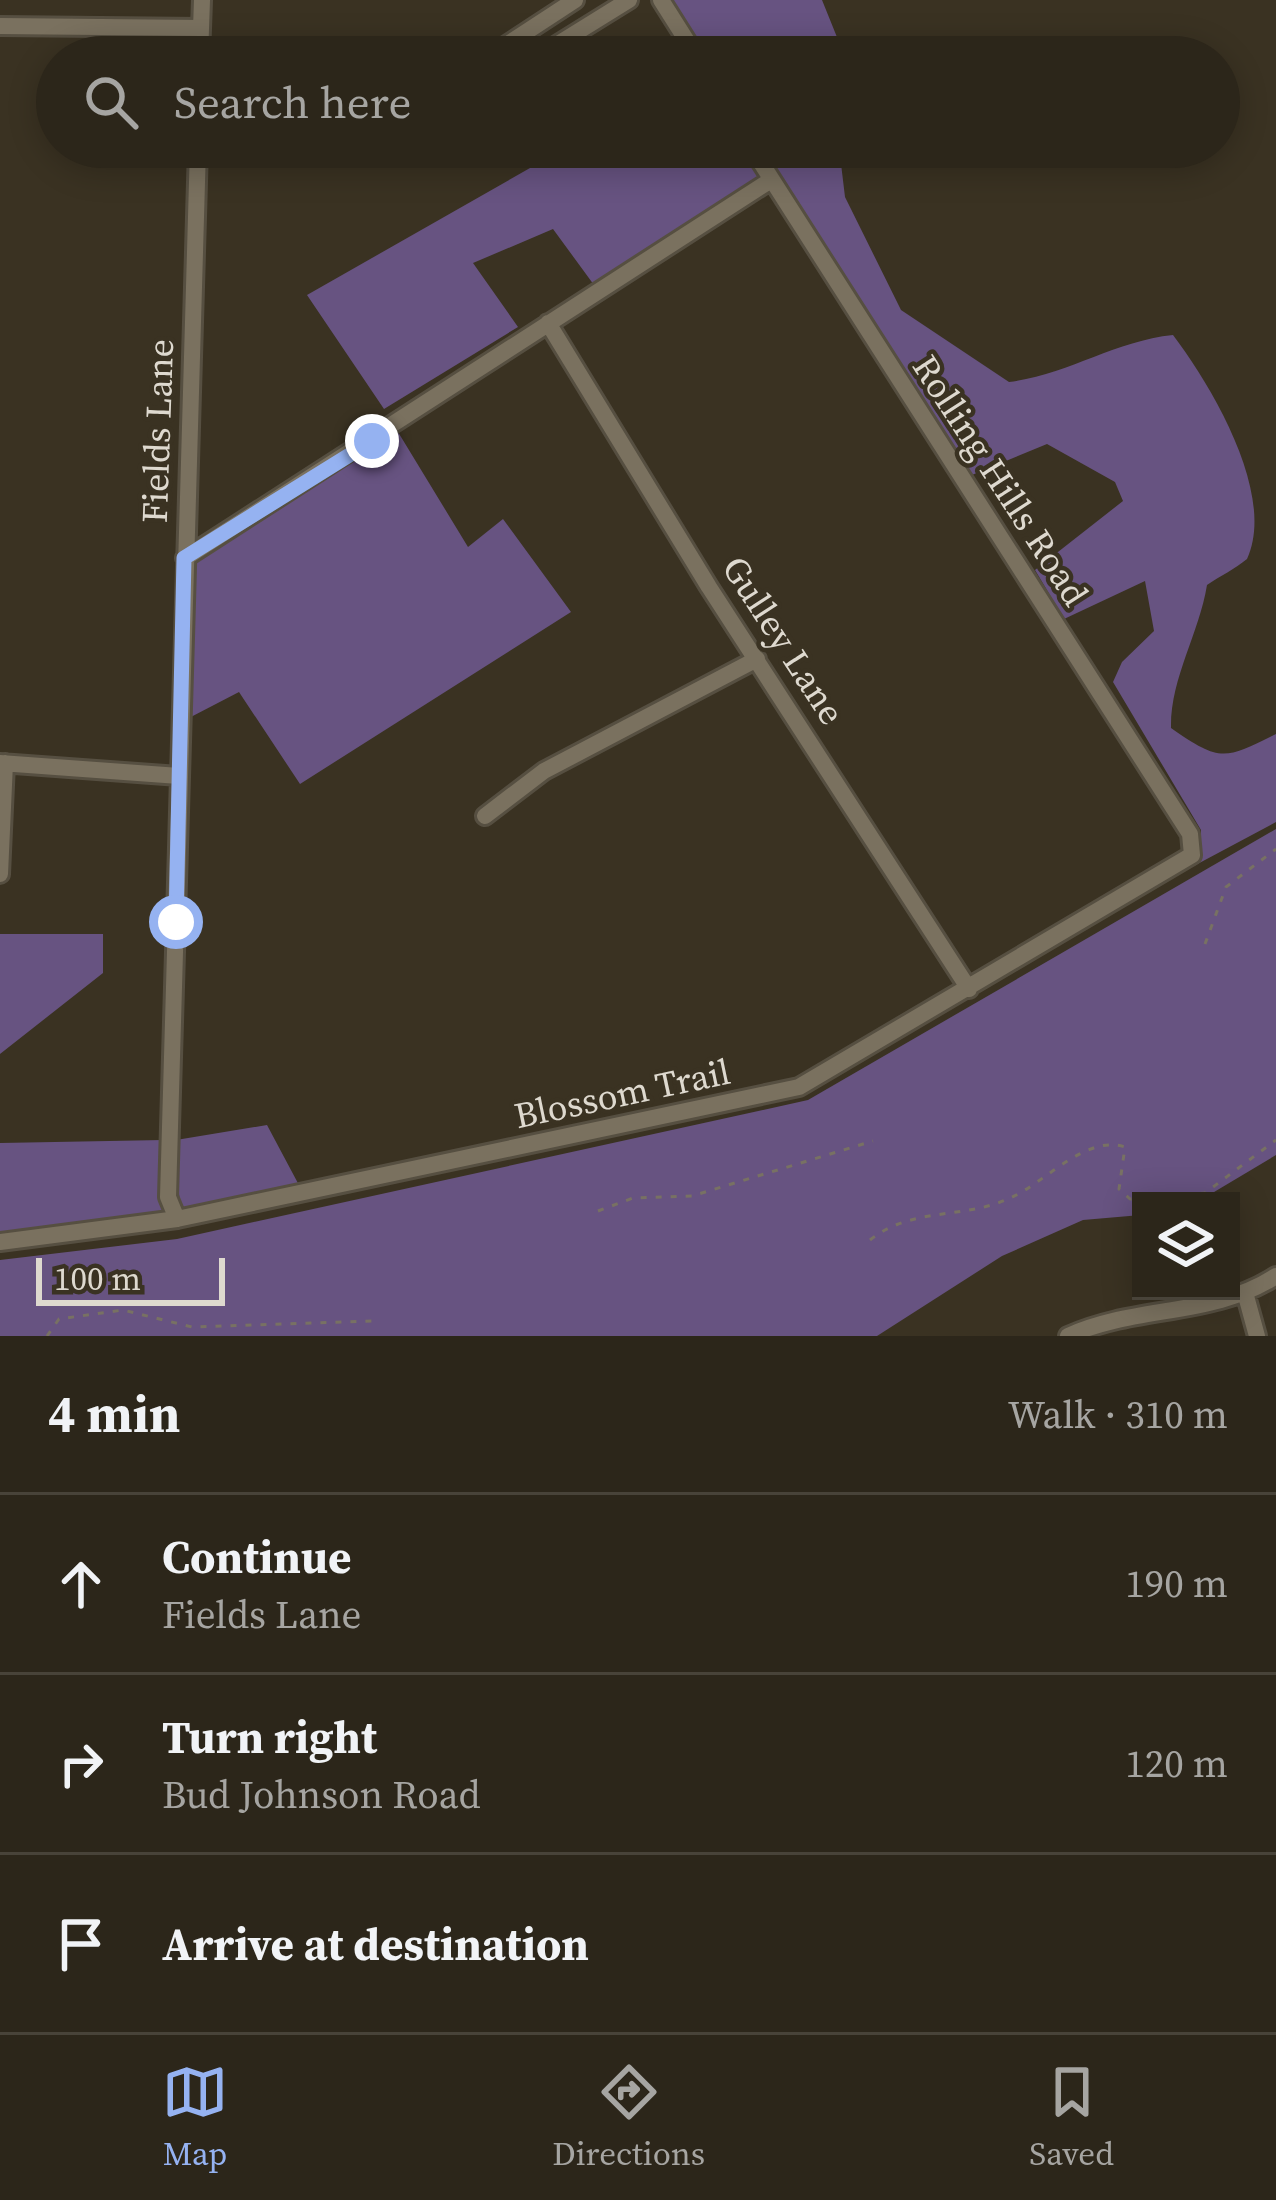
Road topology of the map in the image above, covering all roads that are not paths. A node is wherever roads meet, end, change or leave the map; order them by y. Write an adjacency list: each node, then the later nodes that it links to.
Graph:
1 (202, 0): 6 (street)
2 (575, 0): 8 (street)
3 (629, 0): 9 (street)
4 (662, 0): 10 (street)
5 (0, 26): 6 (street)
6 (201, 28): 7 (street)
7 (201, 36)
8 (520, 36)
9 (571, 36)
10 (684, 36)
11 (197, 168): 15 (street, Fields Lane)
12 (764, 168): 13 (street, Rolling Hills Road)
13 (771, 180): 14 (street); 20 (street, Rolling Hills Road)
14 (548, 323): 15 (street); 16 (street, Gulley Lane)
15 (184, 558): 18 (street, Fields Lane)
16 (757, 658): 19 (street); 22 (street, Gulley Lane)
17 (2, 763): 18 (street); 21 (street)
18 (179, 776): 23 (street, Fields Lane)
19 (484, 816)
20 (1194, 848): 22 (street, Blossom Trail)
21 (0, 874)
22 (969, 989): 23 (street, Blossom Trail)
23 (177, 1219): 24 (street, Blossom Trail)
24 (0, 1243)
25 (1276, 1276): 26 (street)
26 (1246, 1296): 27 (street); 28 (street)
27 (1069, 1336)
28 (1257, 1336)

